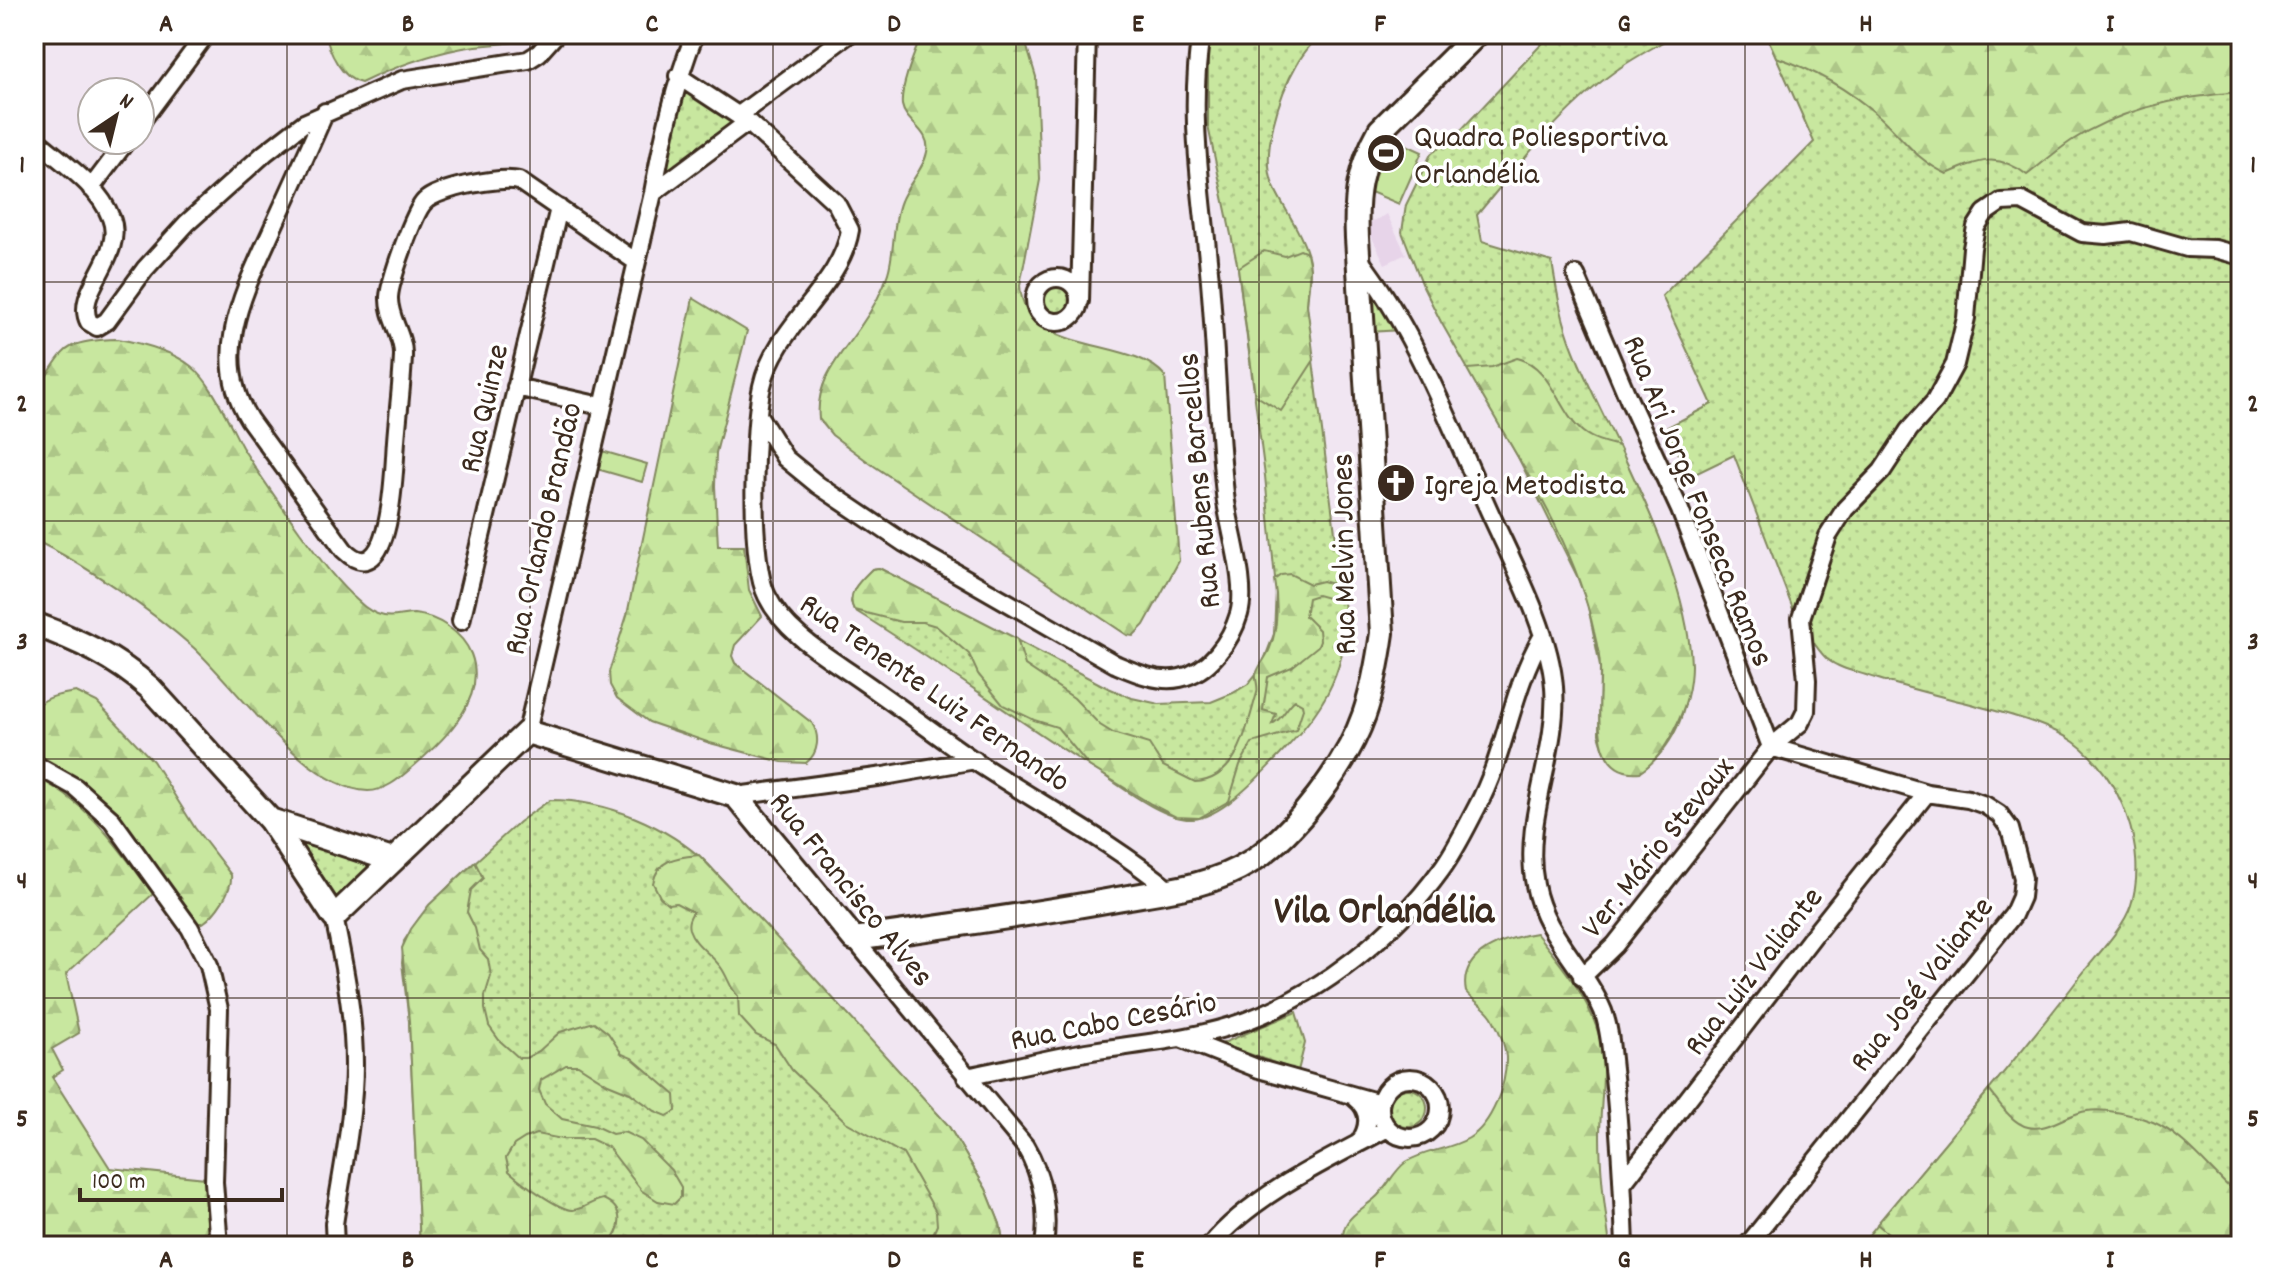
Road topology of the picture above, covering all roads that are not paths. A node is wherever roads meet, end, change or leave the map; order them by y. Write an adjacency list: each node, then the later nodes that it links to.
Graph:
1 (206, 34): 9 (street)
2 (556, 34): 10 (street)
3 (695, 34): 8 (street, Rua Orlando Brandão)
4 (849, 34): 11 (street)
5 (1087, 34): 21 (street)
6 (1201, 34): 24 (street, Rua Rubens Barcellos)
7 (1477, 34): 18 (street, Rua Melvin Jones)
8 (678, 76): 11 (street, Rua Tenente Luiz Fernando); 15 (street, Rua Orlando Brandão)
9 (156, 101)
10 (325, 112): 14 (street); 16 (street)
11 (744, 119): 15 (street); 24 (street, Rua Tenente Luiz Fernando)
12 (34, 138): 14 (street)
13 (115, 156): 14 (street)
14 (91, 188)
15 (653, 193): 19 (street, Rua Orlando Brandão)
16 (559, 208): 19 (street); 22 (street, Rua Quinze)
17 (2241, 256): 29 (street, Ver. Mário Stevaux)
18 (1359, 259): 27 (street); 36 (street, Rua Melvin Jones)
19 (635, 261): 23 (street, Rua Orlando Brandão)
20 (1576, 275): 29 (street, Rua Ari Jorge Fonseca Ramos)
21 (1080, 301)
22 (516, 387): 23 (street); 25 (street, Rua Quinze)
23 (601, 406): 28 (street, Rua Orlando Brandão)
24 (758, 415): 30 (street, Rua Tenente Luiz Fernando)
25 (461, 621)
26 (34, 624): 34 (street)
27 (1542, 637): 39 (street); 40 (street, Rua Cabo Cesário)
28 (527, 732): 33 (street, Rua Francisco Alves); 35 (street)
29 (1771, 747): 32 (street, Rua José Valiante); 39 (street, Ver. Mário Stevaux)
30 (975, 760): 33 (street); 36 (street, Rua Tenente Luiz Fernando)
31 (34, 764): 47 (street)
32 (1927, 793): 46 (street, Rua Luiz Valiante); 52 (street, Rua José Valiante)
33 (736, 796): 38 (street, Rua Francisco Alves)
34 (270, 820): 35 (street); 37 (street)
35 (392, 860): 37 (street)
36 (1170, 890): 38 (street, Rua Melvin Jones)
37 (334, 917): 48 (street)
38 (854, 939): 41 (street, Rua Francisco Alves)
39 (1582, 977): 46 (street)
40 (1183, 1039): 41 (street, Rua Cabo Cesário); 42 (street)
41 (966, 1077): 49 (street, Rua Francisco Alves)
42 (1350, 1095): 43 (street); 45 (street)
43 (1380, 1103): 44 (street); 44 (street)
44 (1388, 1128): 45 (street)
45 (1358, 1144): 50 (street)
46 (1623, 1183): 51 (street)
47 (219, 1246)
48 (335, 1246)
49 (1044, 1246)
50 (1210, 1246)
51 (1625, 1246)
52 (1747, 1246)

